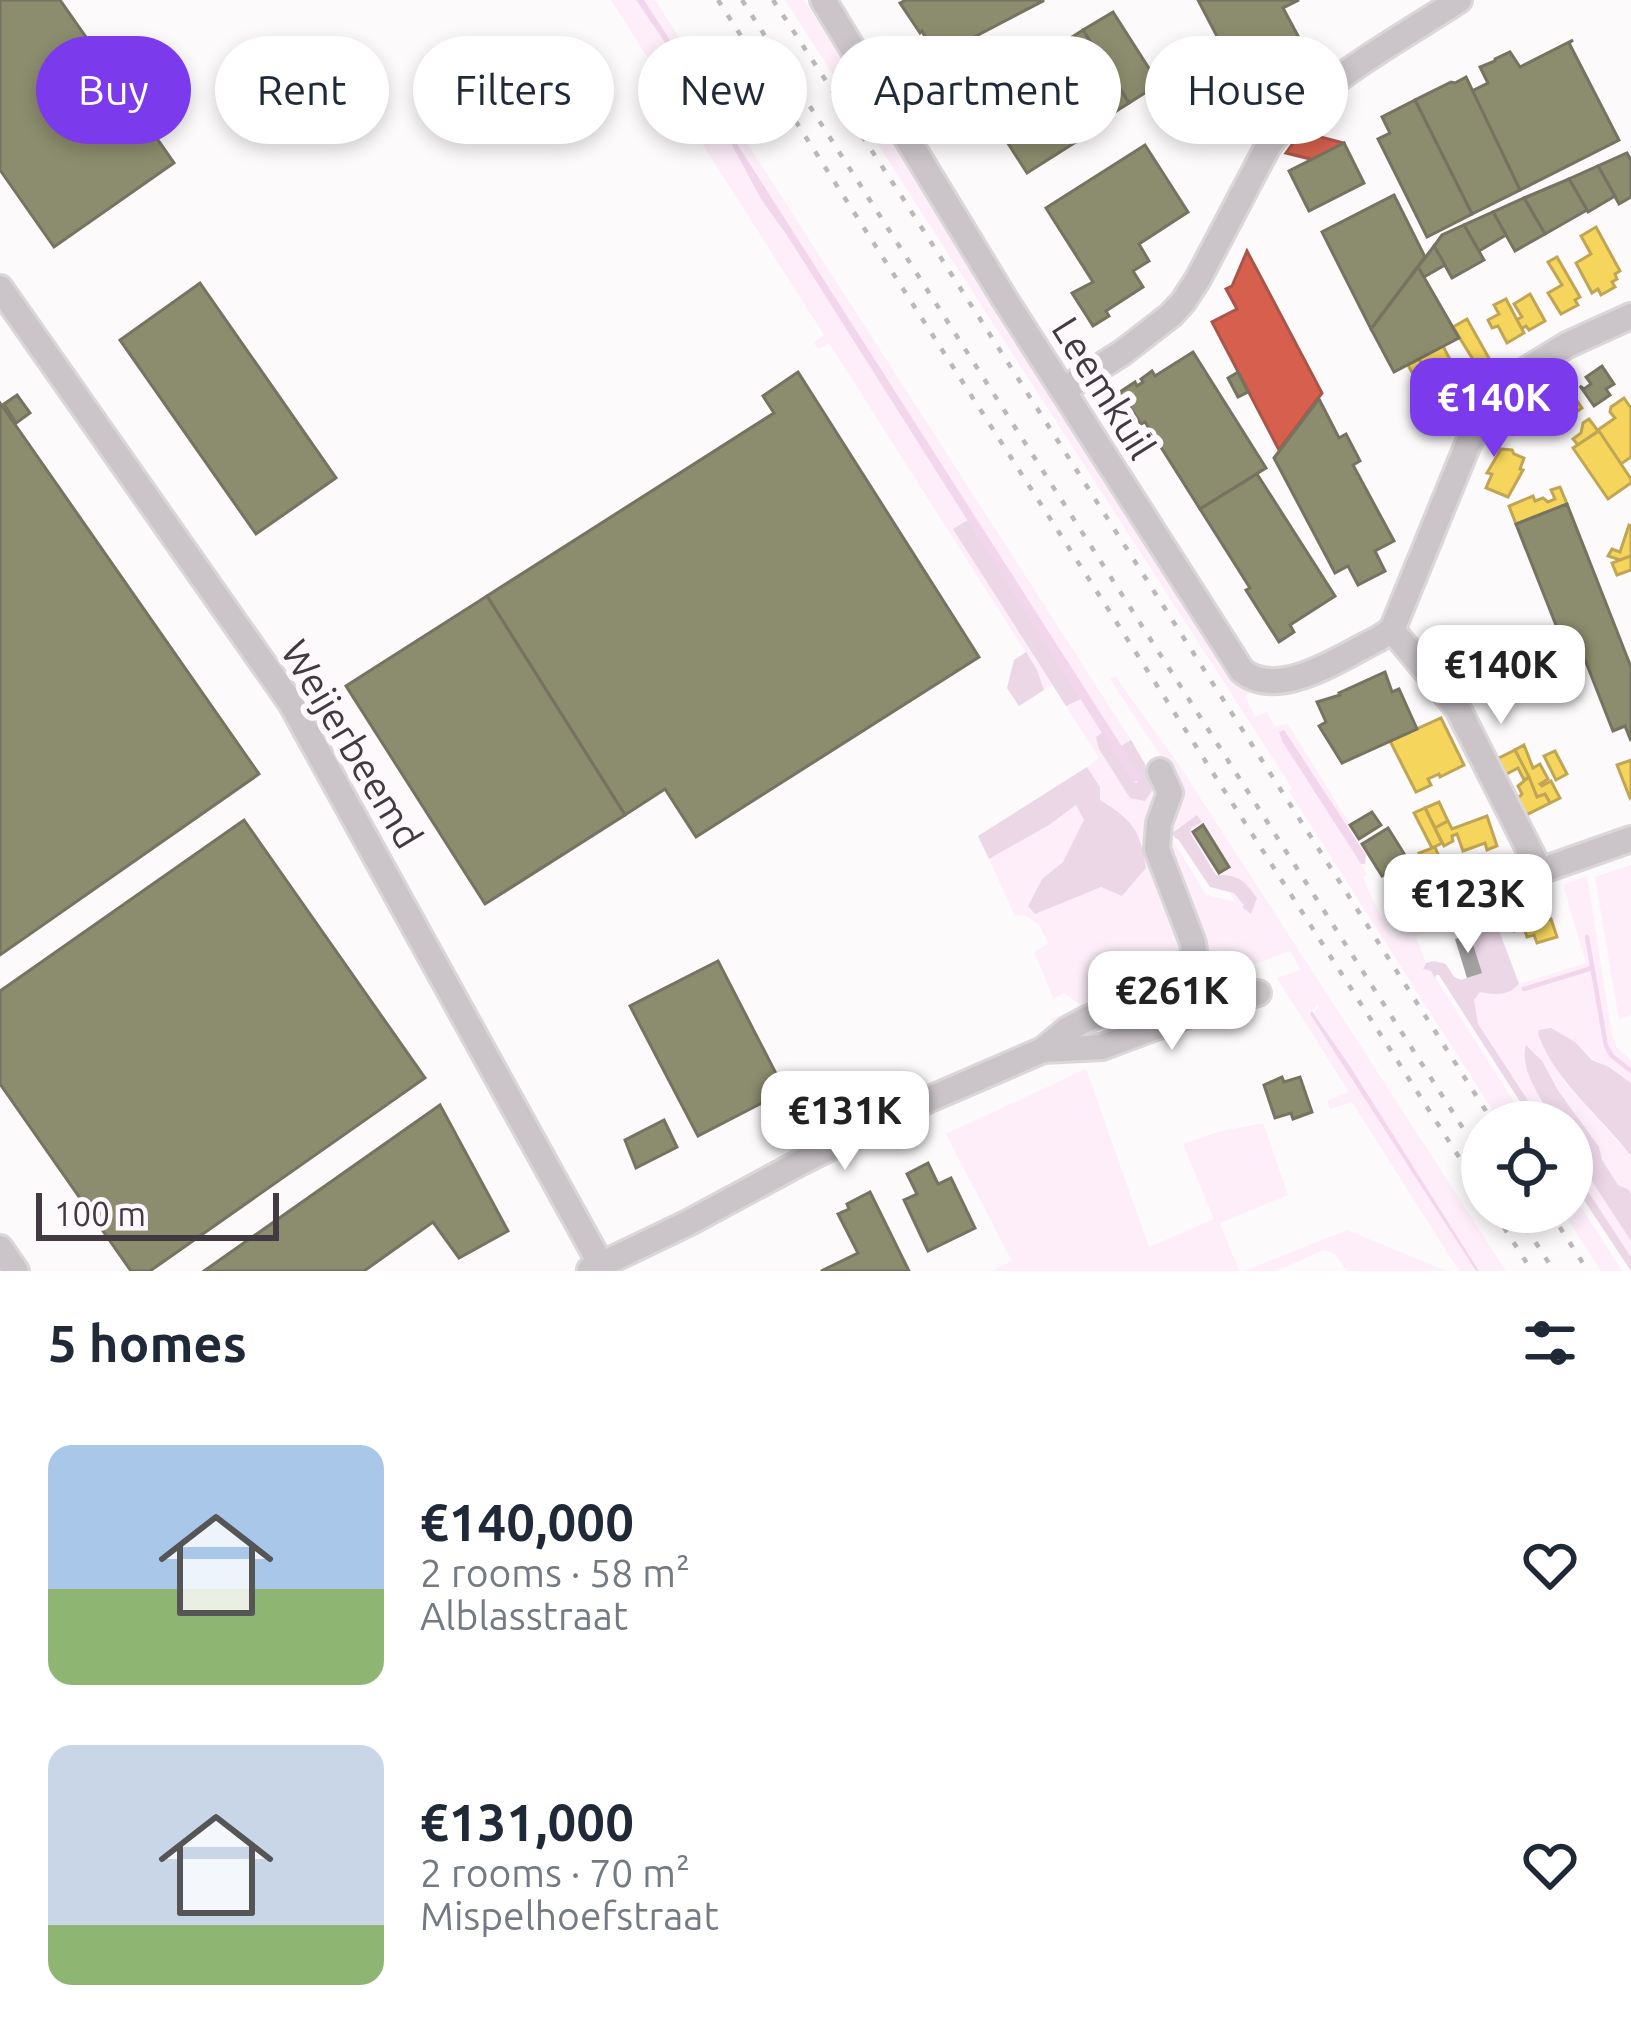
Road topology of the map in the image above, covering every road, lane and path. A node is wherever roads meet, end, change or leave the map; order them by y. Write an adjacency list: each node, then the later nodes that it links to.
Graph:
1 (823, 0): 5 (street, Leemkuil)
2 (1459, 0): 5 (street)
3 (0, 288): 12 (street, Weijerbeemd)
4 (1631, 316): 6 (street)
5 (1063, 390): 6 (street, Leemkuil)
6 (1392, 630): 8 (street)
7 (1160, 771): 10 (street)
8 (1631, 839)
9 (1258, 993): 10 (street)
10 (1043, 1050): 12 (street)
11 (0, 1248): 13 (street)
12 (594, 1267)
13 (16, 1271)

